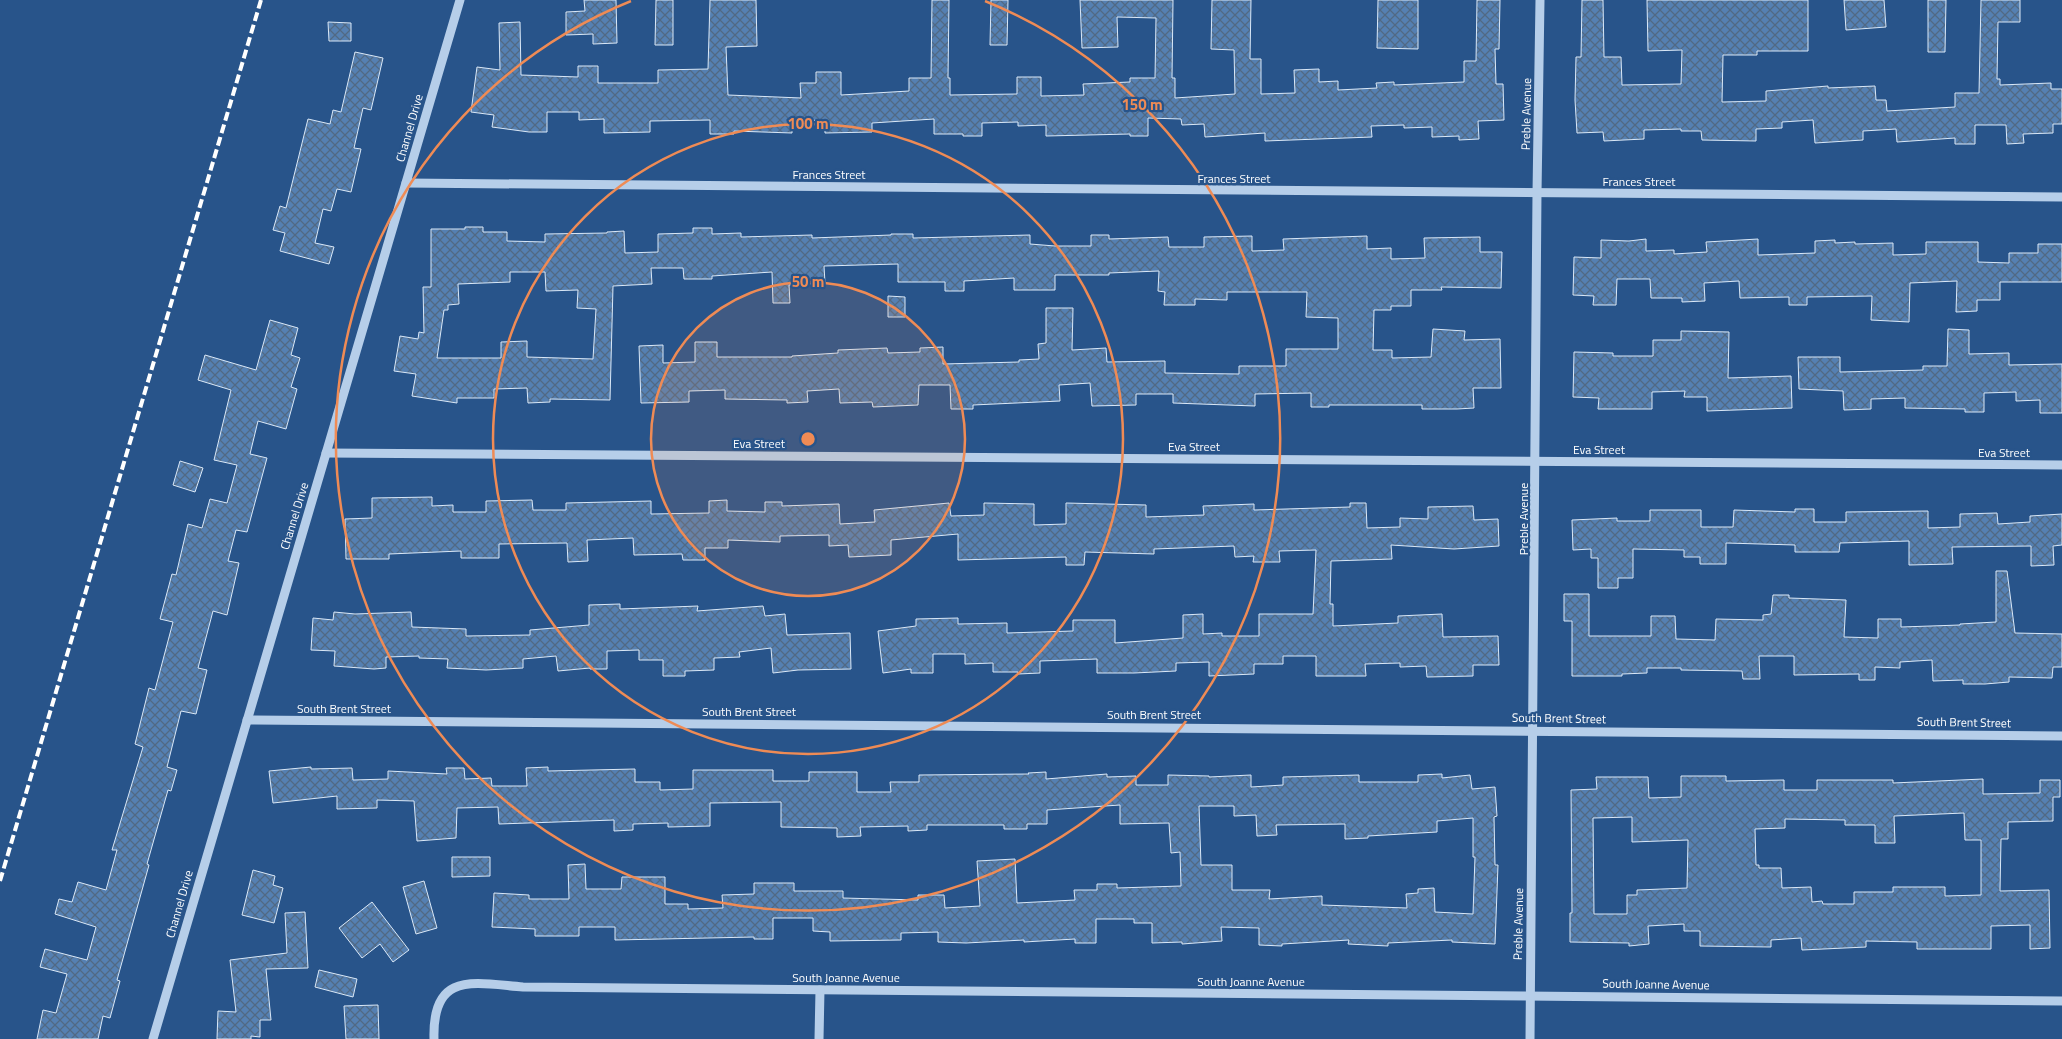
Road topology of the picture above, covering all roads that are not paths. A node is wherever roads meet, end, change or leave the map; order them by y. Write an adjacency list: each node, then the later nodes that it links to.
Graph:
1 (460, 0): 3 (street, Channel Drive)
2 (1540, 0): 4 (street, Preble Avenue)
3 (406, 184): 4 (street, Frances Street); 6 (street, Channel Drive)
4 (1537, 193): 5 (street, Frances Street); 7 (street, Preble Avenue)
5 (2062, 197)
6 (326, 453): 7 (street, Eva Street); 9 (street, Channel Drive)
7 (1536, 461): 8 (street, Eva Street); 10 (street, Preble Avenue)
8 (2062, 465)
9 (247, 720): 10 (street, South Brent Street); 15 (street, Channel Drive)
10 (1533, 730): 11 (street, South Brent Street); 13 (street, Preble Avenue)
11 (2062, 736)
12 (820, 990): 13 (street, South Joanne Avenue); 16 (street, South Joanne Avenue); 17 (street)
13 (1530, 995): 14 (street, South Joanne Avenue); 18 (street, Preble Avenue)
14 (2062, 1001)
15 (153, 1039)
16 (434, 1039)
17 (819, 1039)
18 (1530, 1039)

